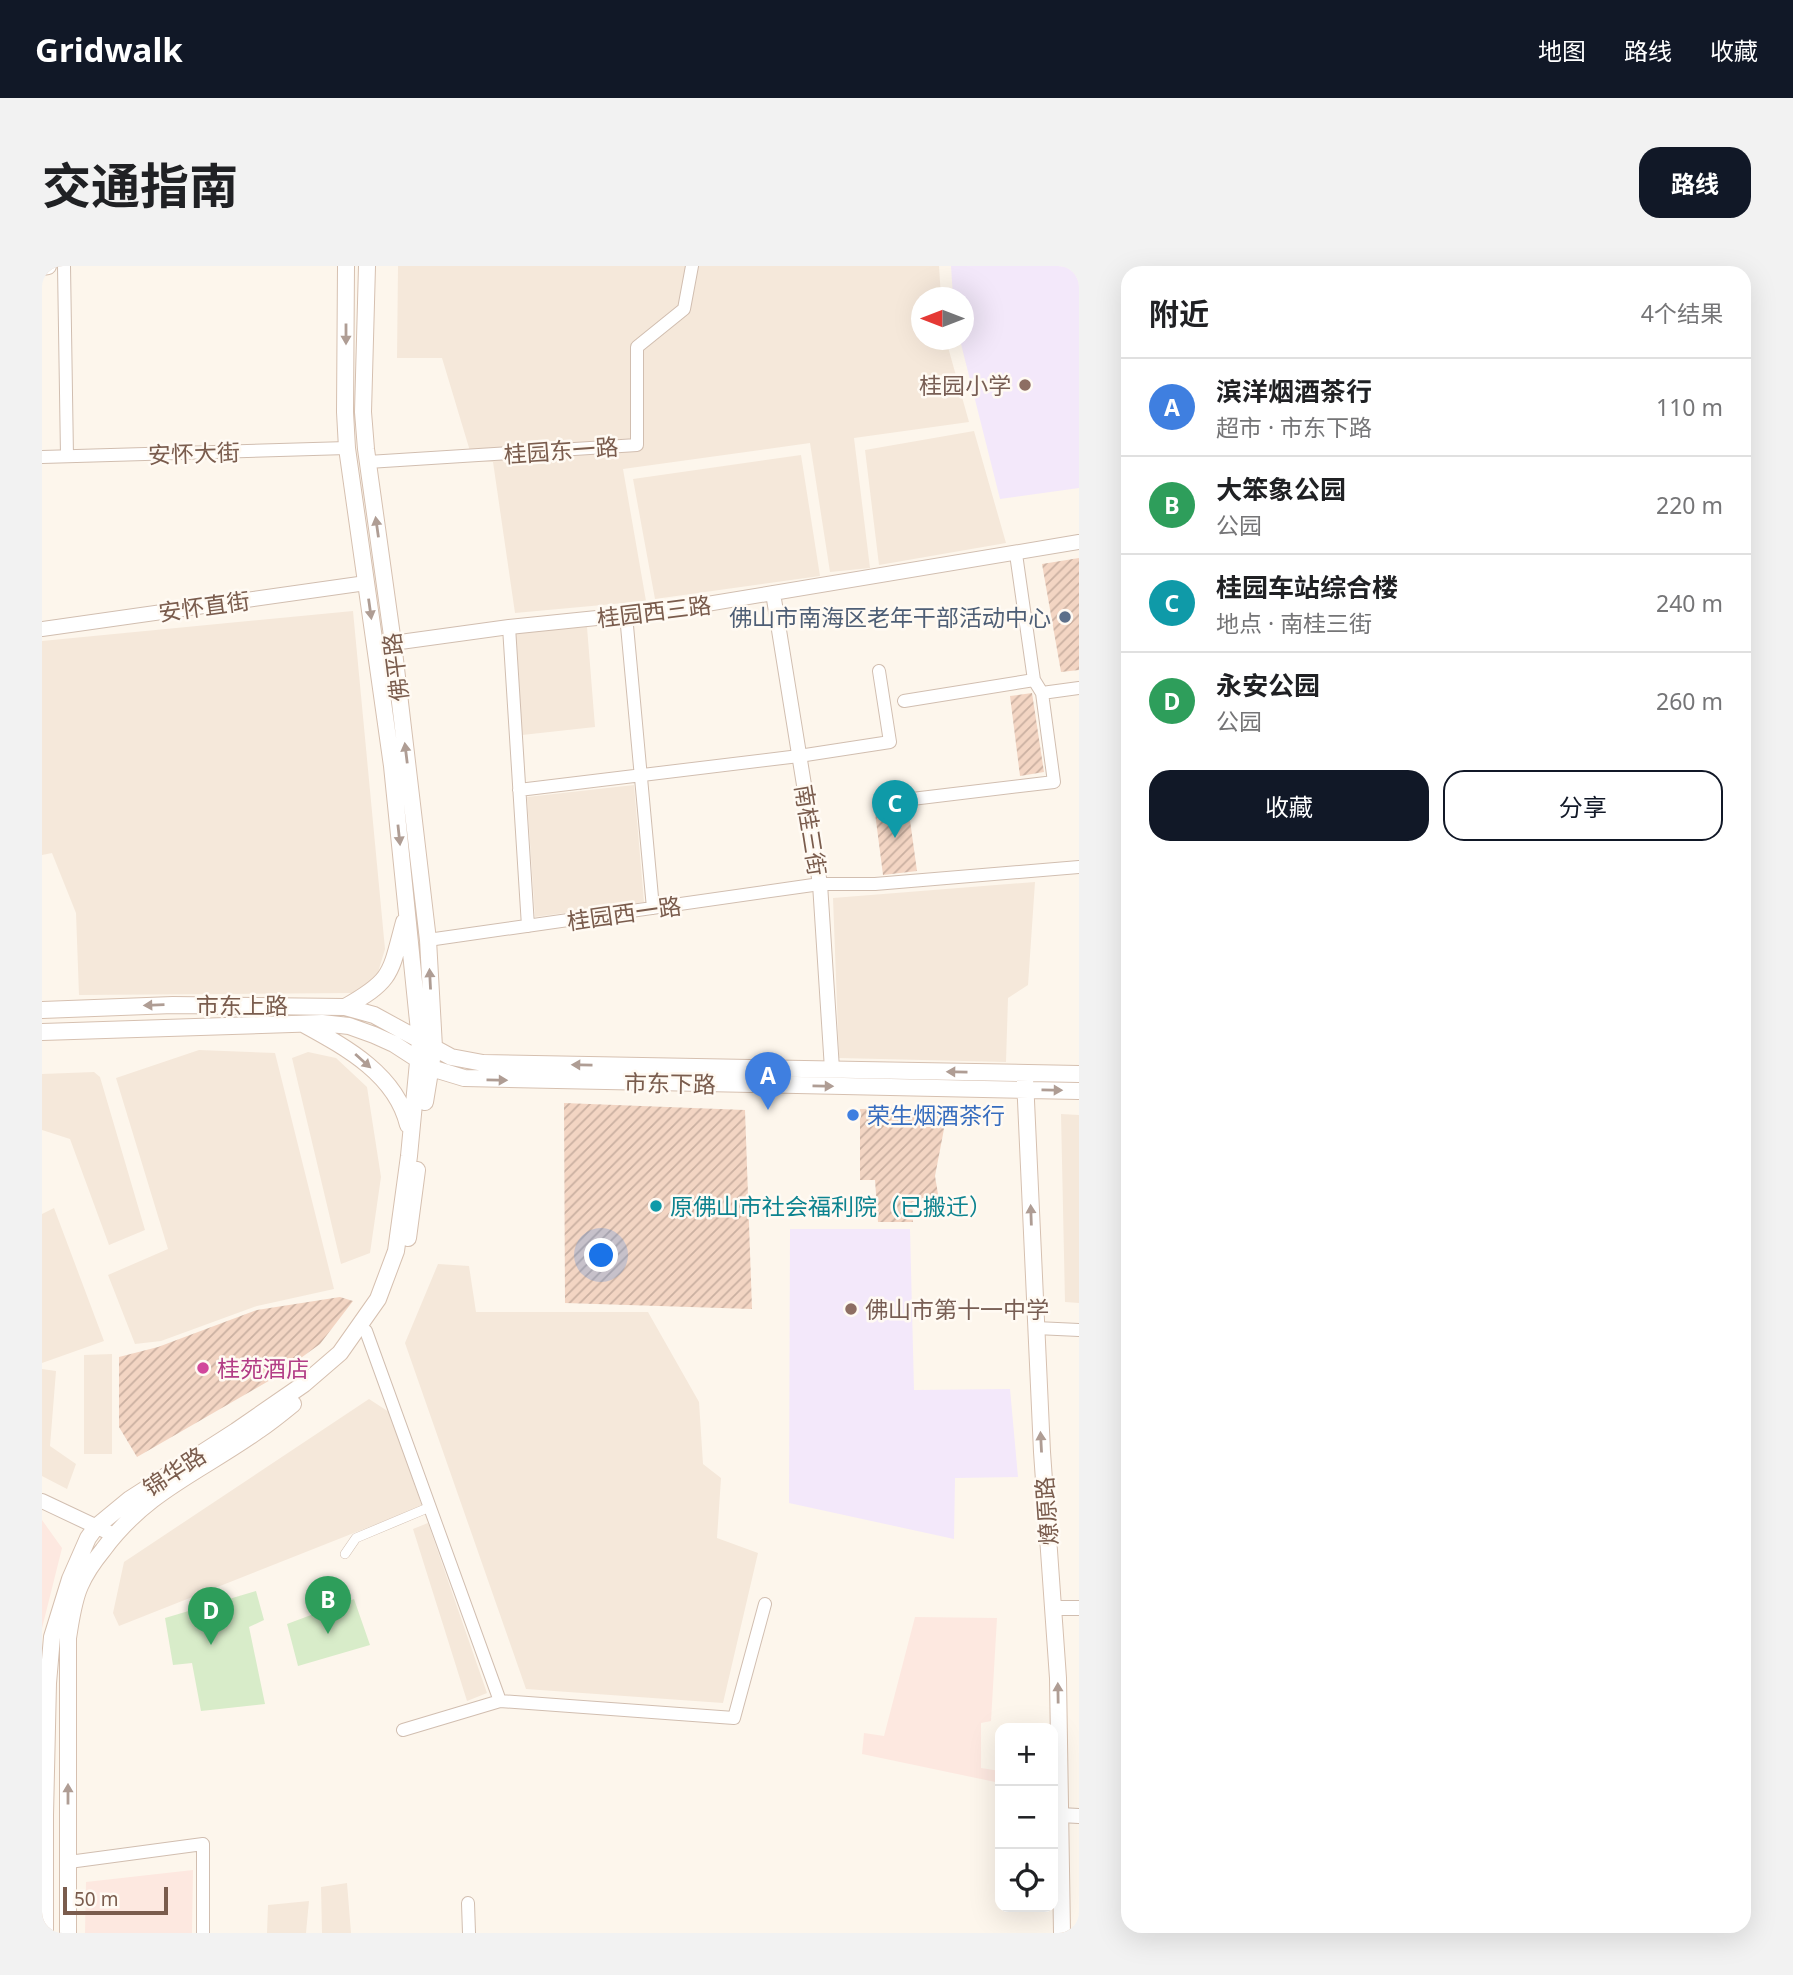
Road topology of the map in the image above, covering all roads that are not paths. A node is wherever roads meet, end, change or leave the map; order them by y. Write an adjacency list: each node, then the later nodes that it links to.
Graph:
1 (48, 266): 6 (main road)
2 (64, 266): 8 (street)
3 (346, 266): 7 (main road, 佛平路, one-way to 7)
4 (367, 266): 10 (main road, 佛平路)
5 (692, 266): 10 (street, 桂园东一路)
6 (42, 267)
7 (347, 448): 8 (street, 安怀大街); 13 (main road, 佛平路)
8 (67, 456): 9 (street, 安怀大街)
9 (42, 457)
10 (368, 462): 18 (main road, 佛平路, one-way to 10)
11 (1079, 542): 12 (street, 桂园西三路)
12 (1016, 554): 14 (street, 桂园西三路); 20 (street)
13 (366, 583): 17 (street, 安怀直街); 31 (main road, 佛平路, one-way to 31)
14 (773, 593): 15 (street, 桂园西三路); 24 (street, 南桂三街)
15 (626, 615): 16 (street, 桂园西三路); 25 (street)
16 (509, 627): 18 (street, 桂园西三路); 26 (street)
17 (42, 629)
18 (393, 643): 33 (main road, 佛平路, one-way to 18)
19 (879, 671): 24 (street)
20 (1034, 680): 22 (street); 23 (street)
21 (1079, 688): 22 (street)
22 (1042, 693): 27 (street)
23 (904, 701)
24 (799, 756): 25 (street); 29 (street, 南桂三街)
25 (641, 775): 26 (street); 30 (street)
26 (519, 790): 32 (street)
27 (912, 799)
28 (1079, 867): 29 (street, 桂园西一路)
29 (820, 884): 30 (street, 桂园西一路); 40 (street, 南桂三街)
30 (653, 908): 32 (street, 桂园西一路)
31 (407, 913): 34 (main road); 38 (main road, 佛平路)
32 (528, 926): 33 (street, 桂园西一路)
33 (428, 940): 38 (main road, 佛平路, one-way to 33)
34 (345, 1007): 35 (main road, 市东上路, one-way to 35); 38 (main road, 市东上路)
35 (42, 1010)
36 (305, 1025): 37 (main road, 市东上路); 39 (main road, 市东上路); 45 (main road, one-way to 45)
37 (42, 1032)
38 (427, 1044): 39 (main road, 佛平路); 40 (main road, 市东下路, one-way to 38)
39 (425, 1065): 43 (main road, 市东下路, one-way to 43); 45 (main road, 锦华路); 48 (main road, 锦华路)
40 (832, 1069): 41 (main road, 市东下路, one-way to 40)
41 (1025, 1073): 42 (main road, 市东下路); 43 (main road, 燎原路)
42 (1079, 1074)
43 (1024, 1090): 44 (main road, 市东下路, one-way to 44); 46 (main road, 燎原路, one-way to 43)
44 (1079, 1091)
45 (411, 1139): 51 (main road, 锦华路)
46 (1036, 1328): 47 (street); 55 (main road, 燎原路, one-way to 46)
47 (1079, 1330)
48 (366, 1331): 50 (street); 52 (main road, 锦华路)
49 (42, 1501): 51 (street)
50 (430, 1507): 53 (street); 57 (street)
51 (96, 1527): 52 (street); 63 (main road, 锦华路)
52 (114, 1535): 61 (main road, 锦华路, one-way to 52)
53 (345, 1554)
54 (765, 1604): 57 (street)
55 (1054, 1608): 56 (street); 59 (main road, 燎原路, one-way to 55)
56 (1079, 1608)
57 (500, 1701): 58 (street)
58 (403, 1730)
59 (1060, 1815): 60 (street); 67 (main road, 燎原路)
60 (1079, 1816)
61 (69, 1862): 64 (main road, 锦华路); 65 (street)
62 (468, 1903): 66 (street)
63 (45, 1933)
64 (68, 1933)
65 (203, 1933)
66 (469, 1933)
67 (1062, 1933)

